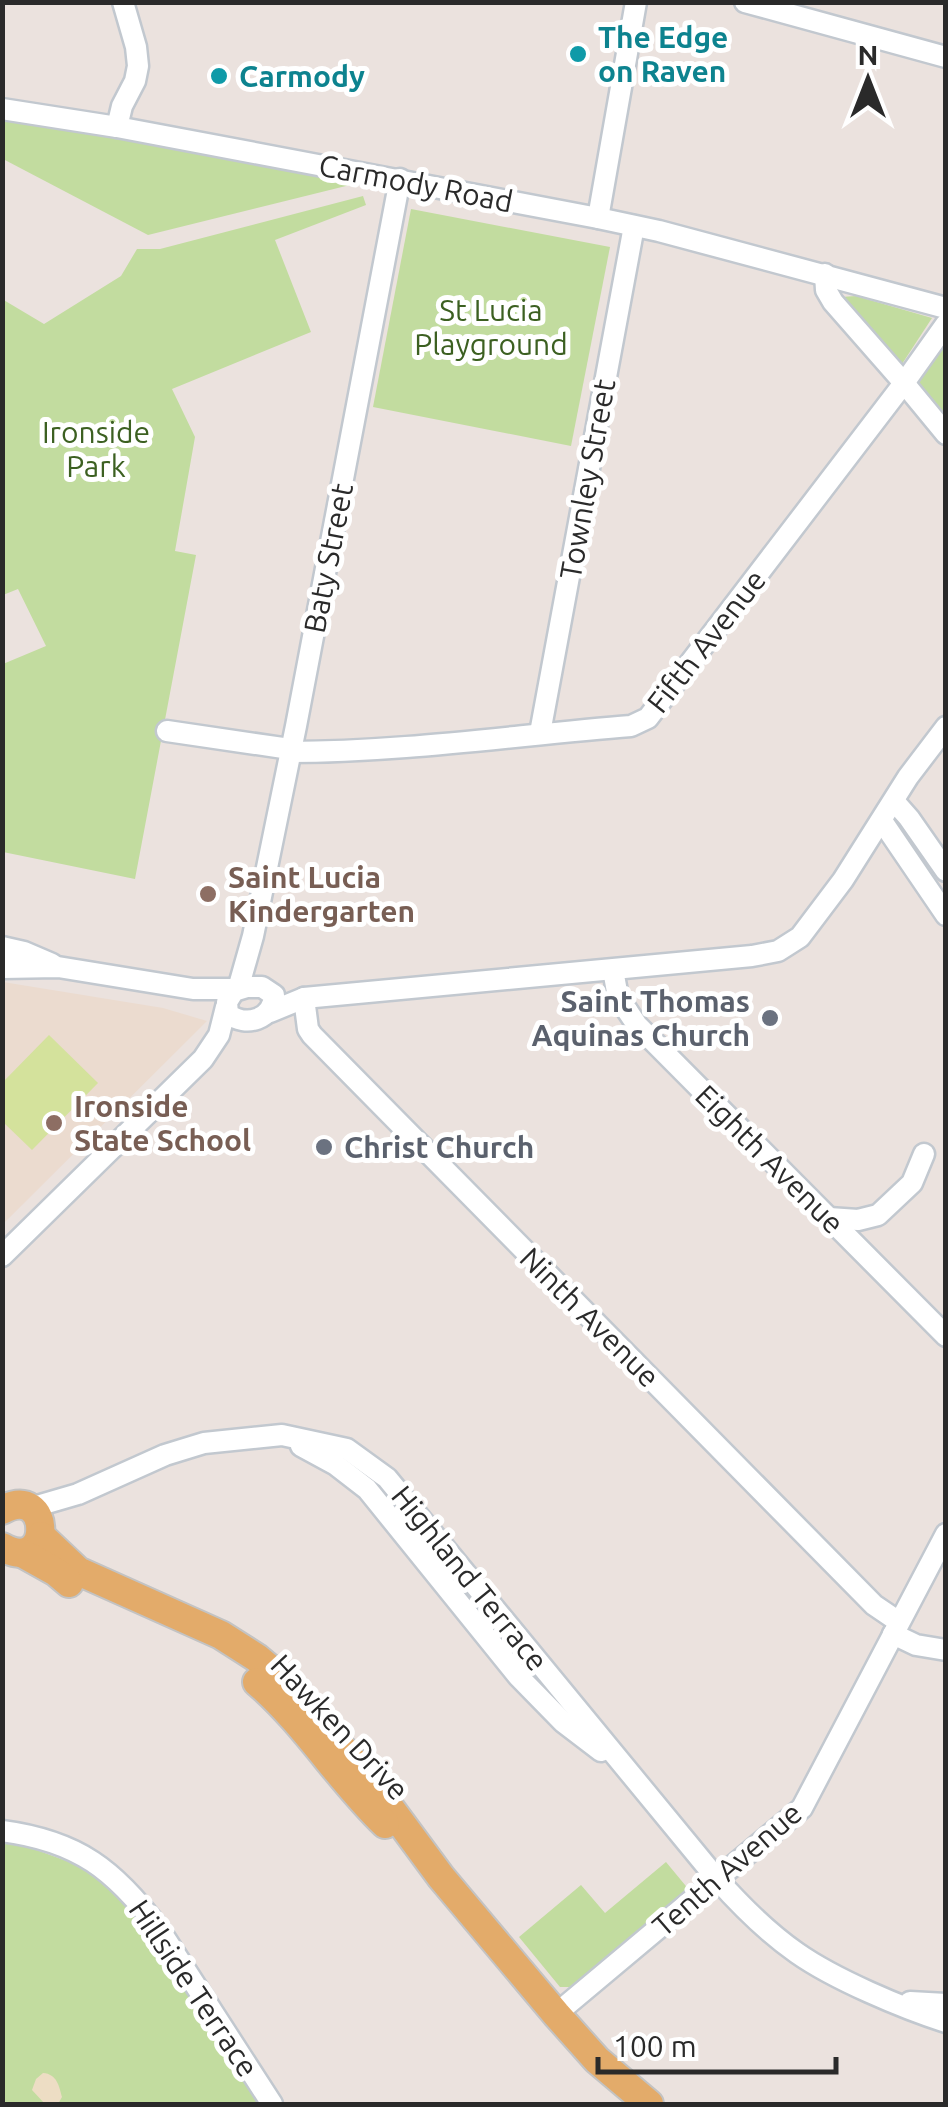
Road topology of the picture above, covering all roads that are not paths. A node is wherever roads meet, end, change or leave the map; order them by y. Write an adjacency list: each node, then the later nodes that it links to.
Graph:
1 (123, 2): 6 (street)
2 (636, 2): 8 (street)
3 (745, 2): 4 (street)
4 (946, 57)
5 (2, 109): 6 (street, Carmody Road)
6 (117, 127): 7 (street, Carmody Road)
7 (400, 179): 8 (street, Carmody Road); 18 (street, Baty Street)
8 (598, 218): 9 (street, Carmody Road)
9 (634, 226): 10 (street, Carmody Road); 17 (street, Townley Street)
10 (825, 274): 11 (street, Carmody Road); 13 (street)
11 (946, 308)
12 (946, 324): 13 (street, Fifth Avenue)
13 (904, 382): 14 (street); 17 (street, Fifth Avenue)
14 (946, 434)
15 (946, 727): 19 (street)
16 (167, 731): 18 (street, Fifth Avenue)
17 (540, 733): 18 (street, Fifth Avenue)
18 (290, 751): 23 (street, Baty Street)
19 (894, 801): 20 (street); 21 (street)
20 (882, 821): 22 (street); 27 (street)
21 (946, 871)
22 (946, 916)
23 (253, 936): 28 (street, Baty Street); 29 (street, Baty Street)
24 (2, 946): 25 (street)
25 (58, 967): 26 (street); 29 (street)
26 (2, 968)
27 (613, 970): 30 (street); 35 (street, Eighth Avenue)
28 (267, 989): 29 (street); 30 (street); 31 (street, Baty Street)
29 (232, 998): 31 (street); 32 (street, Baty Street)
30 (304, 998): 31 (street); 41 (street, Ninth Avenue)
31 (260, 1016): 32 (street)
32 (203, 1060): 36 (street)
33 (924, 1154): 34 (street)
34 (878, 1215): 35 (street); 37 (street)
35 (829, 1218): 37 (street, Eighth Avenue)
36 (2, 1256)
37 (874, 1265): 38 (street, Eighth Avenue)
38 (946, 1336)
39 (16, 1528): 44 (street, Highland Terrace); 47 (main road, Hawken Drive)
40 (946, 1534): 41 (street, Tenth Avenue)
41 (896, 1628): 42 (street, Ninth Avenue); 44 (street, Tenth Avenue)
42 (946, 1650)
43 (2, 1831): 49 (street, Hillside Terrace)
44 (717, 1880): 45 (street, Highland Terrace); 47 (street, Tenth Avenue)
45 (894, 2001): 46 (street, Highland Terrace); 48 (street, Highland Terrace)
46 (946, 2004)
47 (556, 2014): 50 (main road, Hawken Drive)
48 (946, 2022)
49 (272, 2104)
50 (649, 2104)

